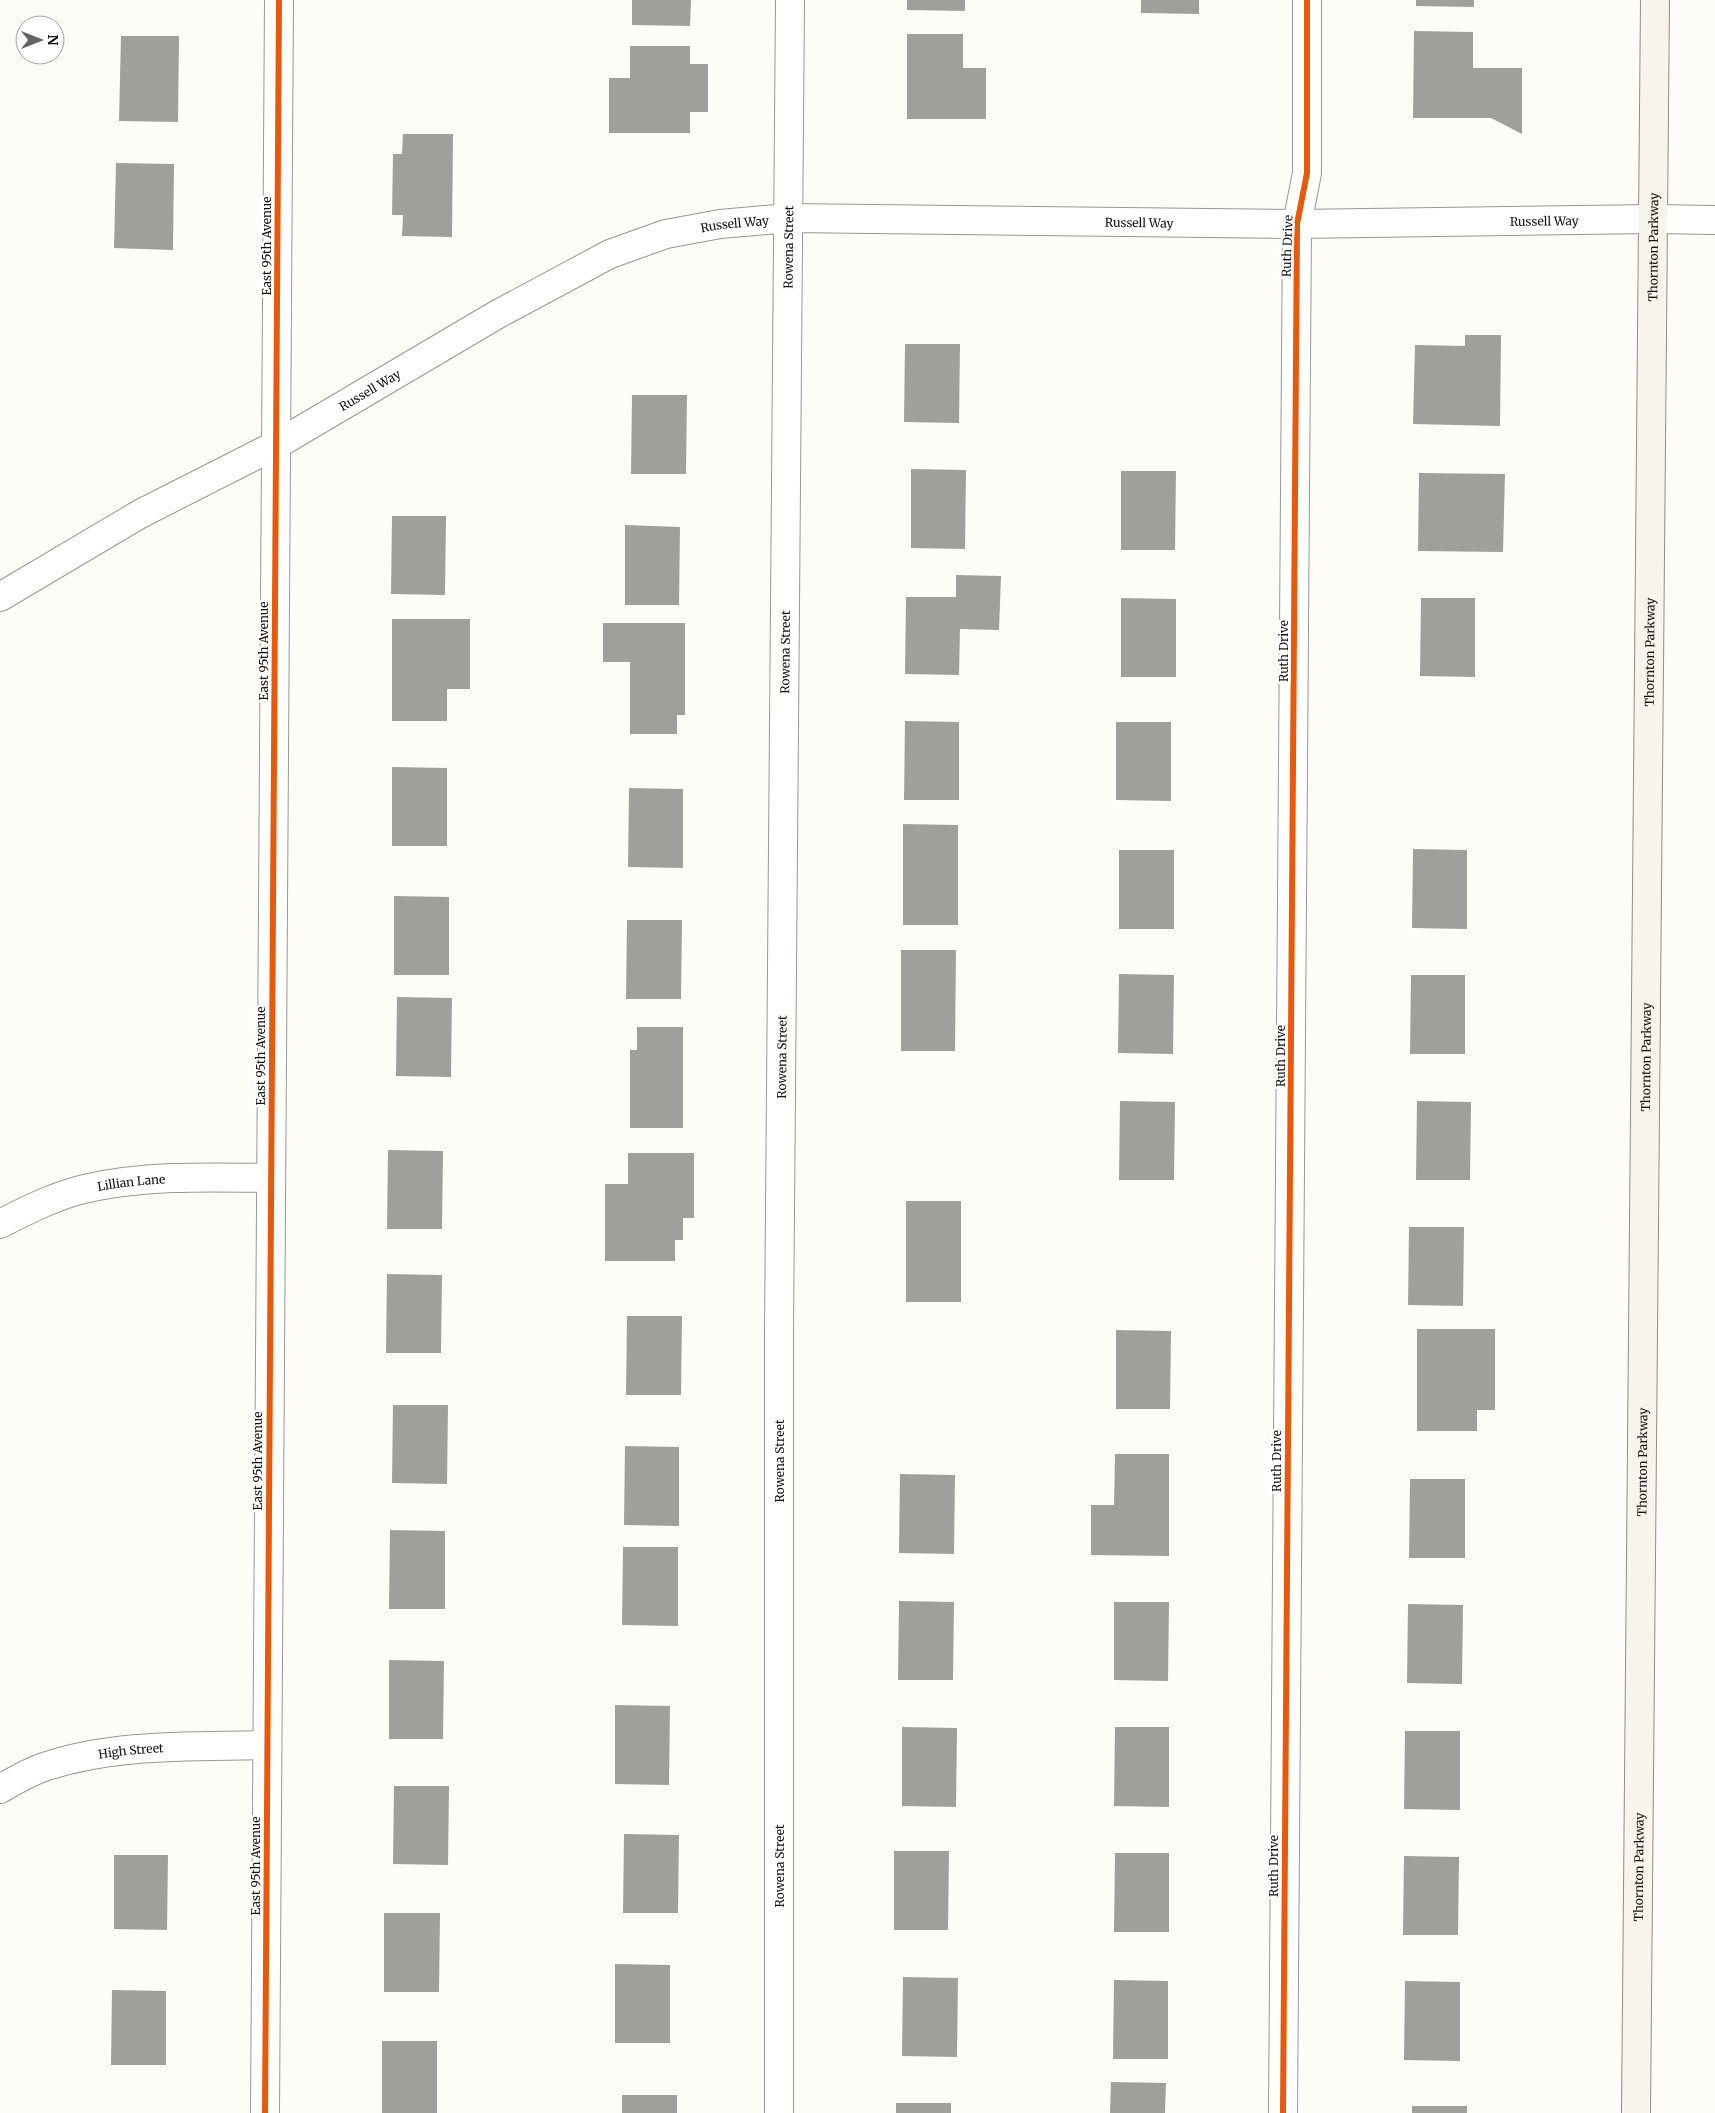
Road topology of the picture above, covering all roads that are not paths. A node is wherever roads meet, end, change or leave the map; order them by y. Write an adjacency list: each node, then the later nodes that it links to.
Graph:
1 (279, 0): 9 (street, East 95th Avenue)
2 (790, 0): 5 (street, Rowena Street)
3 (1307, 0): 8 (street, Ruth Drive)
4 (1655, 0): 6 (main road, Thornton Parkway)
5 (789, 218): 8 (street, Russell Way); 9 (street, Russell Way); 16 (street, Rowena Street)
6 (1653, 219): 7 (street, Russell Way); 8 (street, Russell Way); 18 (main road, Thornton Parkway)
7 (1715, 220)
8 (1297, 224): 17 (street, Ruth Drive)
9 (276, 445): 10 (street, Russell Way); 11 (street, East 95th Avenue)
10 (0, 597)
11 (270, 1178): 12 (street, Lillian Lane); 13 (street, East 95th Avenue)
12 (0, 1224)
13 (267, 1746): 14 (street, High Street); 15 (street, East 95th Avenue)
14 (0, 1789)
15 (265, 2113)
16 (779, 2113)
17 (1283, 2113)
18 (1636, 2113)

